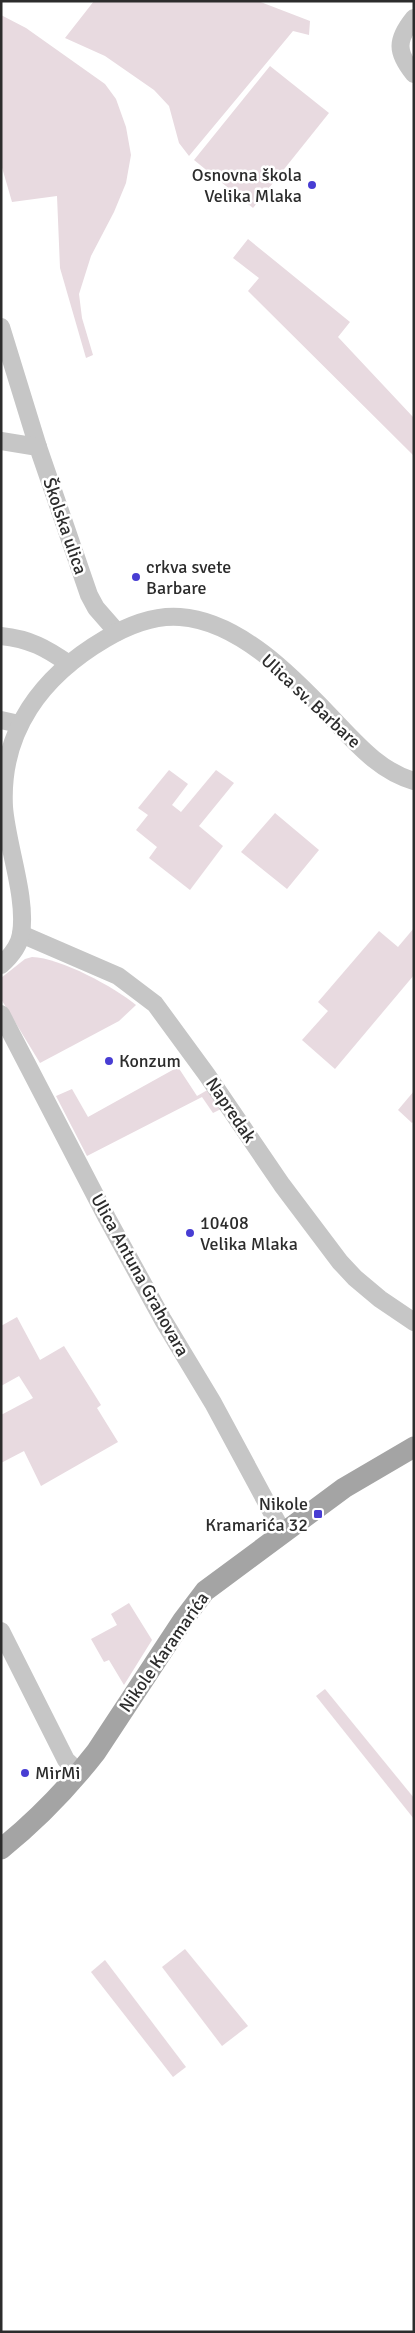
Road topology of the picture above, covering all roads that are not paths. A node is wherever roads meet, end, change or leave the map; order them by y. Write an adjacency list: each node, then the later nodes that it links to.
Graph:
1 (414, 18): 2 (street)
2 (414, 74)
3 (1, 327): 5 (street, Školska ulica)
4 (1, 441): 5 (street)
5 (38, 447): 6 (street, Školska ulica)
6 (118, 632): 8 (street, Ulica sv. Barbare); 11 (street, Ulica sv. Barbare)
7 (1, 636): 8 (street)
8 (69, 664): 10 (street, Ulica sv. Barbare)
9 (1, 720): 10 (street)
10 (19, 724): 12 (street, Ulica sv. Barbare)
11 (414, 780)
12 (21, 934): 13 (street, Ulica sv. Barbare); 15 (street, Napredak)
13 (1, 965)
14 (1, 1014): 17 (street, Ulica Antuna Grahovara)
15 (414, 1322)
16 (414, 1447): 17 (main road, Nikole Karamarića)
17 (283, 1533): 20 (main road, Nikole Karamarića)
18 (1, 1631): 19 (street)
19 (10, 1666): 20 (street)
20 (80, 1773): 21 (main road, Nikole Karamarića)
21 (1, 1849)

